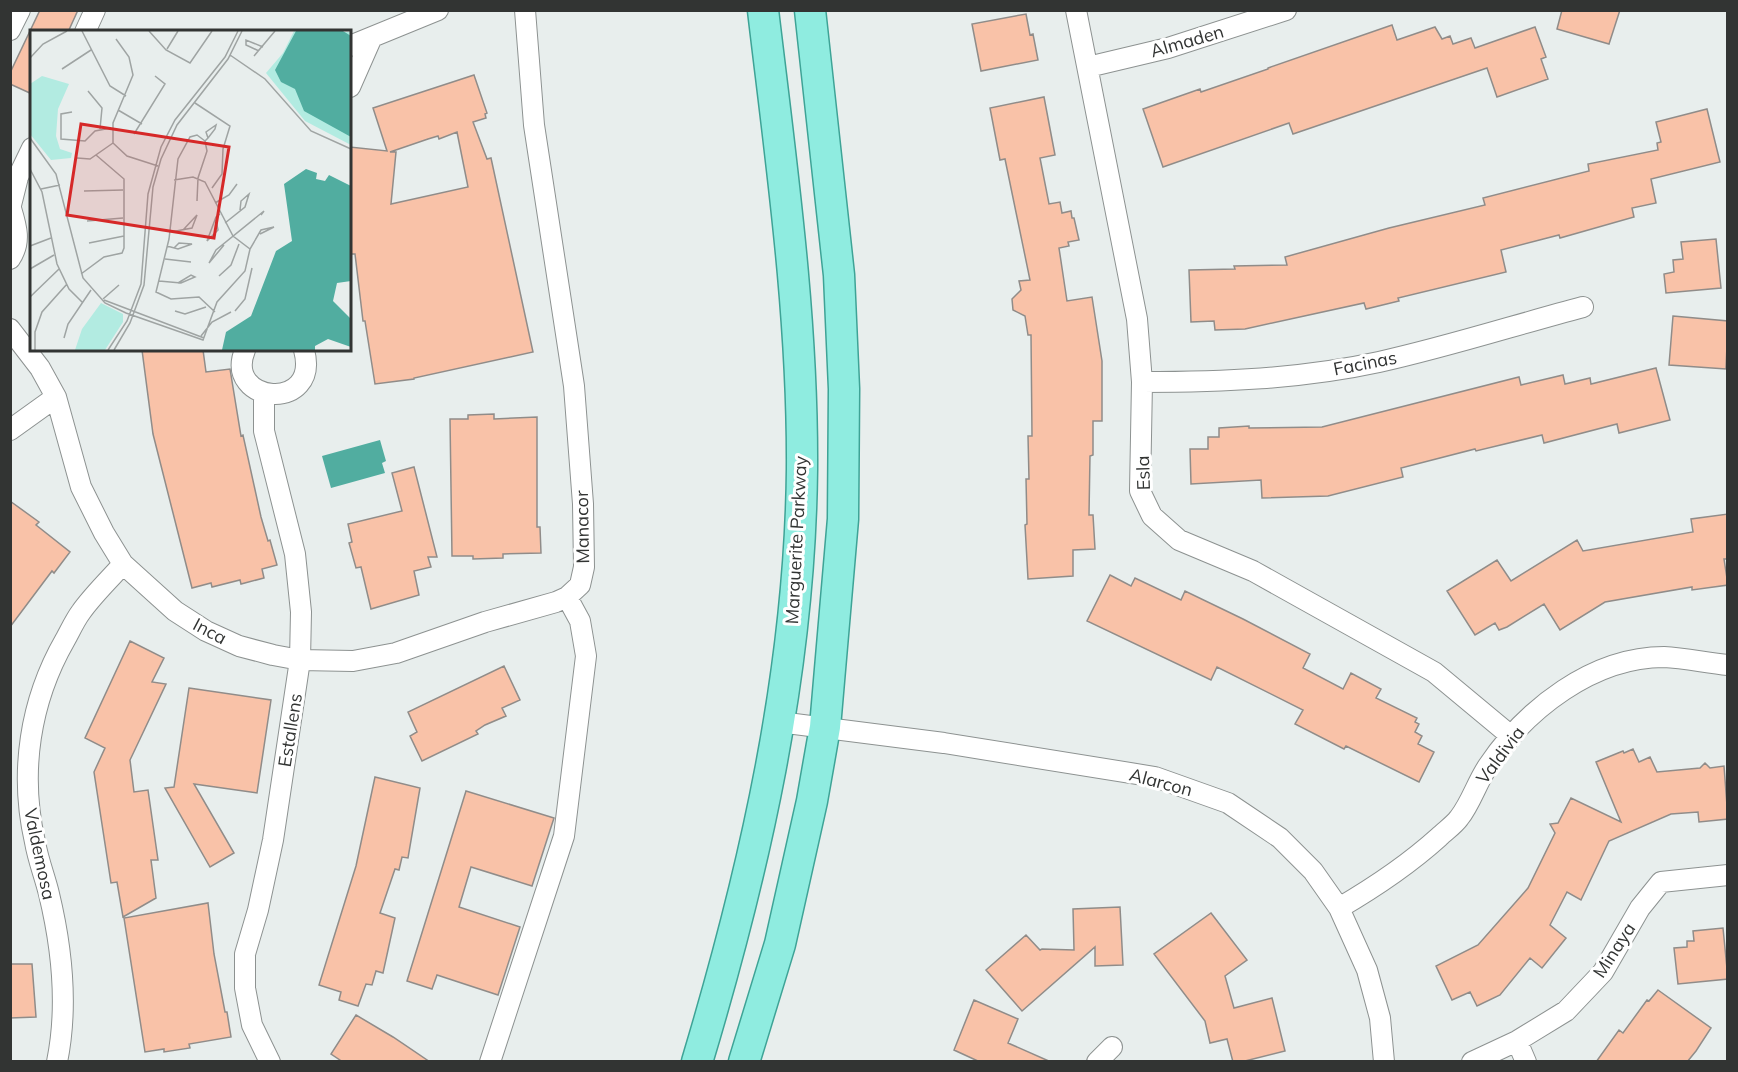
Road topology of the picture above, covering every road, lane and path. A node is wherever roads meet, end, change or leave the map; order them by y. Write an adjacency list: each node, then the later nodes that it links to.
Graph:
1 (20, 10): 9 (street)
2 (95, 10): 10 (street)
3 (438, 10): 11 (street)
4 (525, 10): 27 (street, Manacor)
5 (763, 10): 30 (main road, Marguerite Parkway)
6 (810, 10): 31 (main road)
7 (1076, 10): 13 (street, Esla)
8 (1286, 10): 13 (street, Almaden)
9 (10, 30)
10 (86, 30)
11 (372, 38): 12 (street); 14 (street)
12 (351, 46)
13 (1088, 67): 22 (street, Esla)
14 (351, 85)
15 (30, 152): 16 (street)
16 (10, 205): 17 (street)
17 (10, 259)
18 (1583, 307): 22 (street, Facinas)
19 (10, 329): 24 (street, Inca)
20 (245, 351): 23 (street)
21 (304, 351): 23 (street)
22 (1142, 382): 32 (street, Esla)
23 (264, 393): 28 (street, Estallens)
24 (56, 398): 25 (street); 26 (street, Inca)
25 (10, 430)
26 (123, 564): 28 (street, Inca); 37 (street, Valdemosa)
27 (567, 597): 28 (street, Inca); 39 (street)
28 (300, 660): 38 (street, Estallens)
29 (1728, 665): 32 (street, Valdivia)
30 (779, 722): 31 (street, Alarcon); 40 (main road, Marguerite Parkway)
31 (825, 727): 34 (street, Alarcon); 41 (main road)
32 (1510, 736): 34 (street, Valdivia)
33 (1728, 875): 35 (street, Minaya)
34 (1339, 908): 43 (street, Alarcon)
35 (1517, 1041): 44 (street, Minaya); 45 (street)
36 (1112, 1047): 42 (street)
37 (57, 1062)
38 (270, 1062)
39 (490, 1062)
40 (697, 1062)
41 (744, 1062)
42 (1097, 1062)
43 (1384, 1062)
44 (1472, 1062)
45 (1526, 1062)

